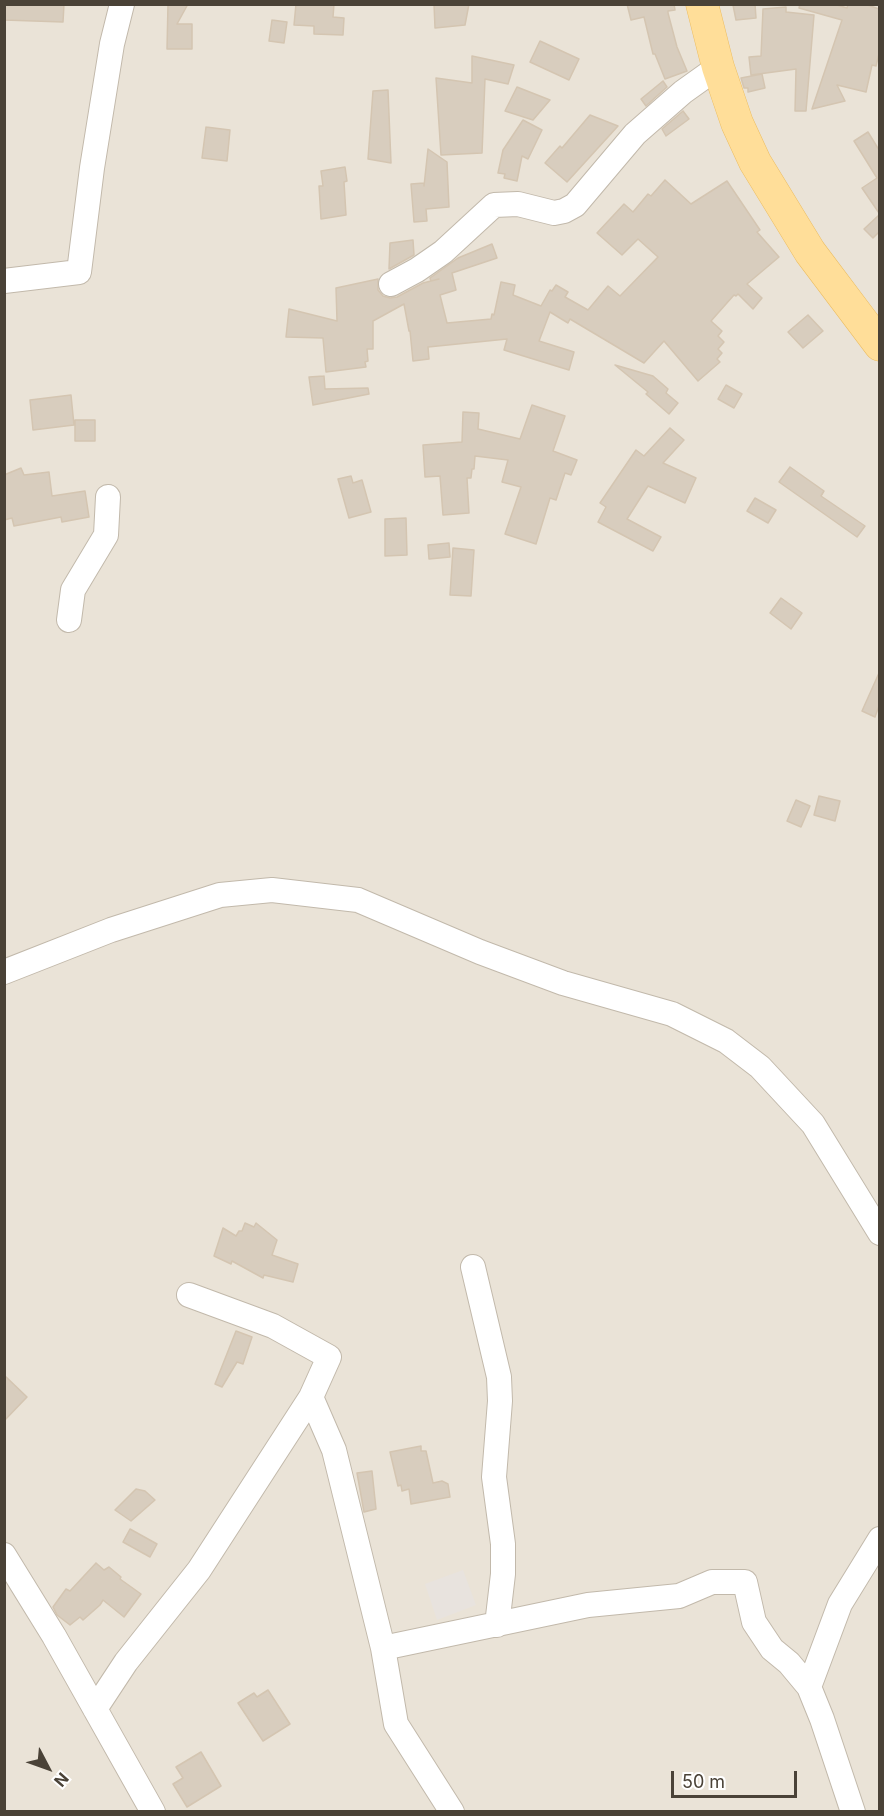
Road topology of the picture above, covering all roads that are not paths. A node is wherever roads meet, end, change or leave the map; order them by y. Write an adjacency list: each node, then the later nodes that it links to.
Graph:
1 (122, 4): 4 (street)
2 (702, 4): 3 (main road)
3 (718, 68): 5 (street); 6 (main road)
4 (4, 281)
5 (391, 284)
6 (879, 345)
7 (108, 497): 8 (street)
8 (69, 620)
9 (4, 972): 10 (street)
10 (879, 1233)
11 (473, 1267): 16 (street)
12 (189, 1295): 13 (street)
13 (311, 1397): 17 (street); 19 (street)
14 (879, 1539): 18 (street)
15 (4, 1555): 19 (street)
16 (497, 1624): 17 (street); 18 (street)
17 (383, 1648): 21 (street)
18 (809, 1687): 22 (street)
19 (95, 1709): 20 (street)
20 (153, 1812)
21 (452, 1812)
22 (853, 1812)

